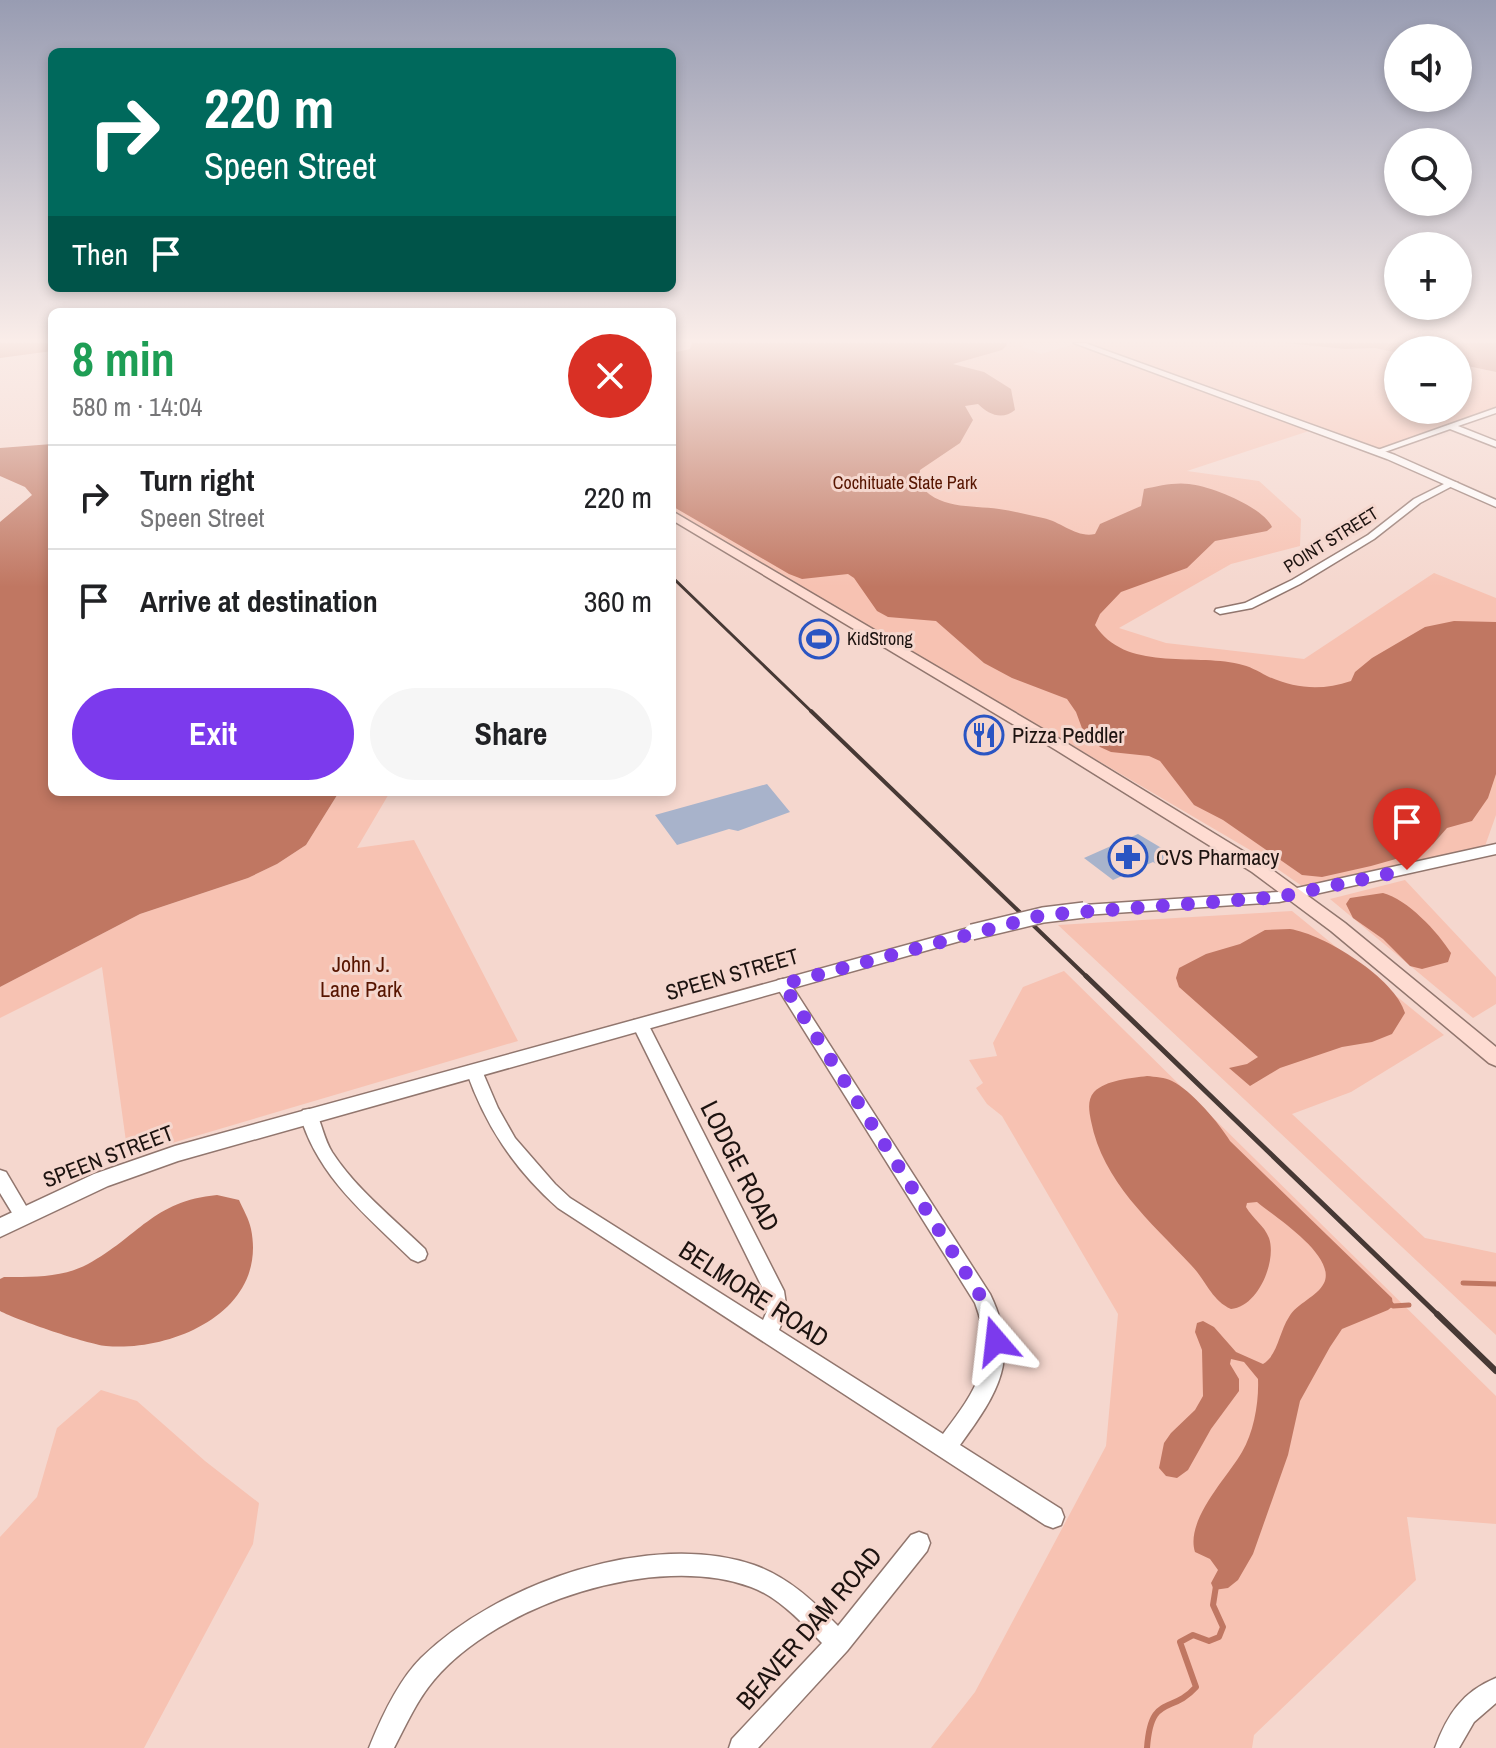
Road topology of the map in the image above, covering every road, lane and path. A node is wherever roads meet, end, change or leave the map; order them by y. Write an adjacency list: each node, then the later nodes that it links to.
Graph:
1 (1301, 425): 5 (street)
2 (1454, 425): 3 (street)
3 (1450, 426): 4 (street); 5 (street)
4 (1496, 444)
5 (1376, 452): 6 (street)
6 (1453, 483): 7 (street); 9 (street, POINT STREET)
7 (1493, 501)
8 (676, 517): 11 (main road)
9 (1220, 611)
10 (1496, 849): 11 (street, SPEEN STREET)
11 (1296, 895): 12 (street, SPEEN STREET, bridge); 14 (main road)
12 (783, 984): 13 (street, SPEEN STREET); 22 (street)
13 (640, 1024): 15 (street, SPEEN STREET); 21 (street, LODGE ROAD)
14 (1496, 1058)
15 (474, 1070): 16 (street, SPEEN STREET); 21 (street, BELMORE ROAD)
16 (309, 1115): 18 (street, SPEEN STREET); 20 (street)
17 (0, 1177): 18 (street)
18 (23, 1216): 19 (street, SPEEN STREET)
19 (0, 1228)
20 (418, 1254)
21 (767, 1334): 22 (street, BELMORE ROAD)
22 (945, 1448): 23 (street, BELMORE ROAD)
23 (1053, 1517)
24 (919, 1543): 25 (street, BEAVER DAM ROAD)
25 (839, 1643): 27 (street); 28 (street, BEAVER DAM ROAD)
26 (1496, 1690): 29 (street)
27 (381, 1748)
28 (741, 1748)
29 (1447, 1748)

